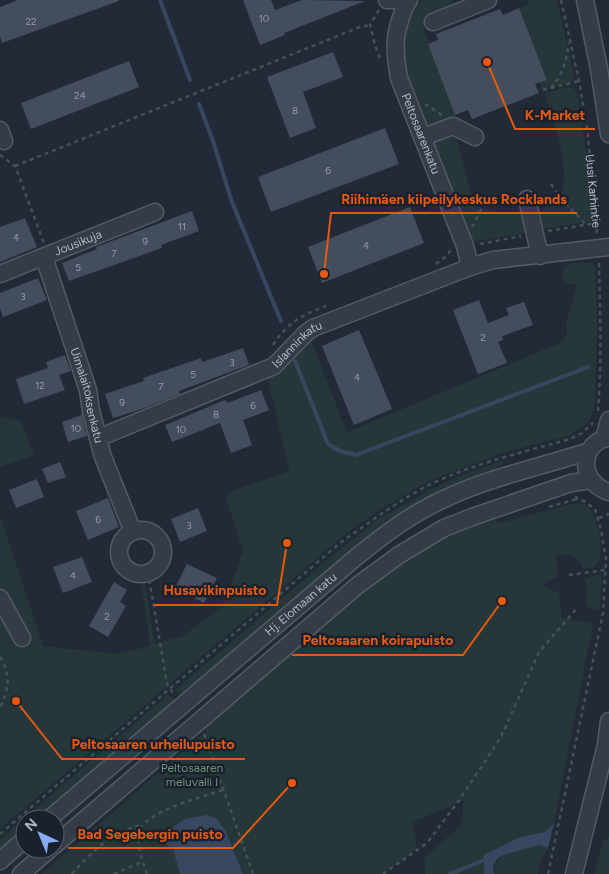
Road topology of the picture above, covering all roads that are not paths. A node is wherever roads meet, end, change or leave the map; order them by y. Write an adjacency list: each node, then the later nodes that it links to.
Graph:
1 (387, 0): 2 (street, Peltosaarenkatu)
2 (409, 0): 7 (street, Peltosaarenkatu)
3 (585, 0): 6 (street)
4 (482, 1): 5 (street)
5 (433, 22)
6 (609, 134)
7 (423, 137): 8 (street); 14 (street, Peltosaarenkatu)
8 (475, 137)
9 (526, 199): 12 (street)
10 (155, 212): 13 (street, Jousikuja)
11 (604, 248): 12 (street)
12 (540, 256): 14 (street)
13 (44, 257): 15 (street, Jousikuja); 17 (street, Uimalaitoksenkatu)
14 (470, 267): 17 (street, Islanninkatu)
15 (0, 274)
16 (603, 417): 18 (street)
17 (98, 438): 22 (street, Uimalaitoksenkatu)
18 (606, 438): 19 (street, Hj. Elomaan katu)
19 (589, 451): 20 (street); 25 (street, Hj. Elomaan katu)
20 (591, 480): 21 (street); 26 (street, Hj. Elomaan katu)
21 (609, 492)
22 (133, 532): 22 (street)
23 (0, 598): 24 (street)
24 (22, 638)
25 (197, 692): 26 (street); 28 (street, Hj. Elomaan katu)
26 (213, 710): 29 (street, Hj. Elomaan katu)
27 (609, 721): 34 (street)
28 (61, 809)
29 (65, 836)
30 (15, 848): 32 (street)
31 (38, 859): 33 (street)
32 (0, 861)
33 (21, 874)
34 (574, 874)

